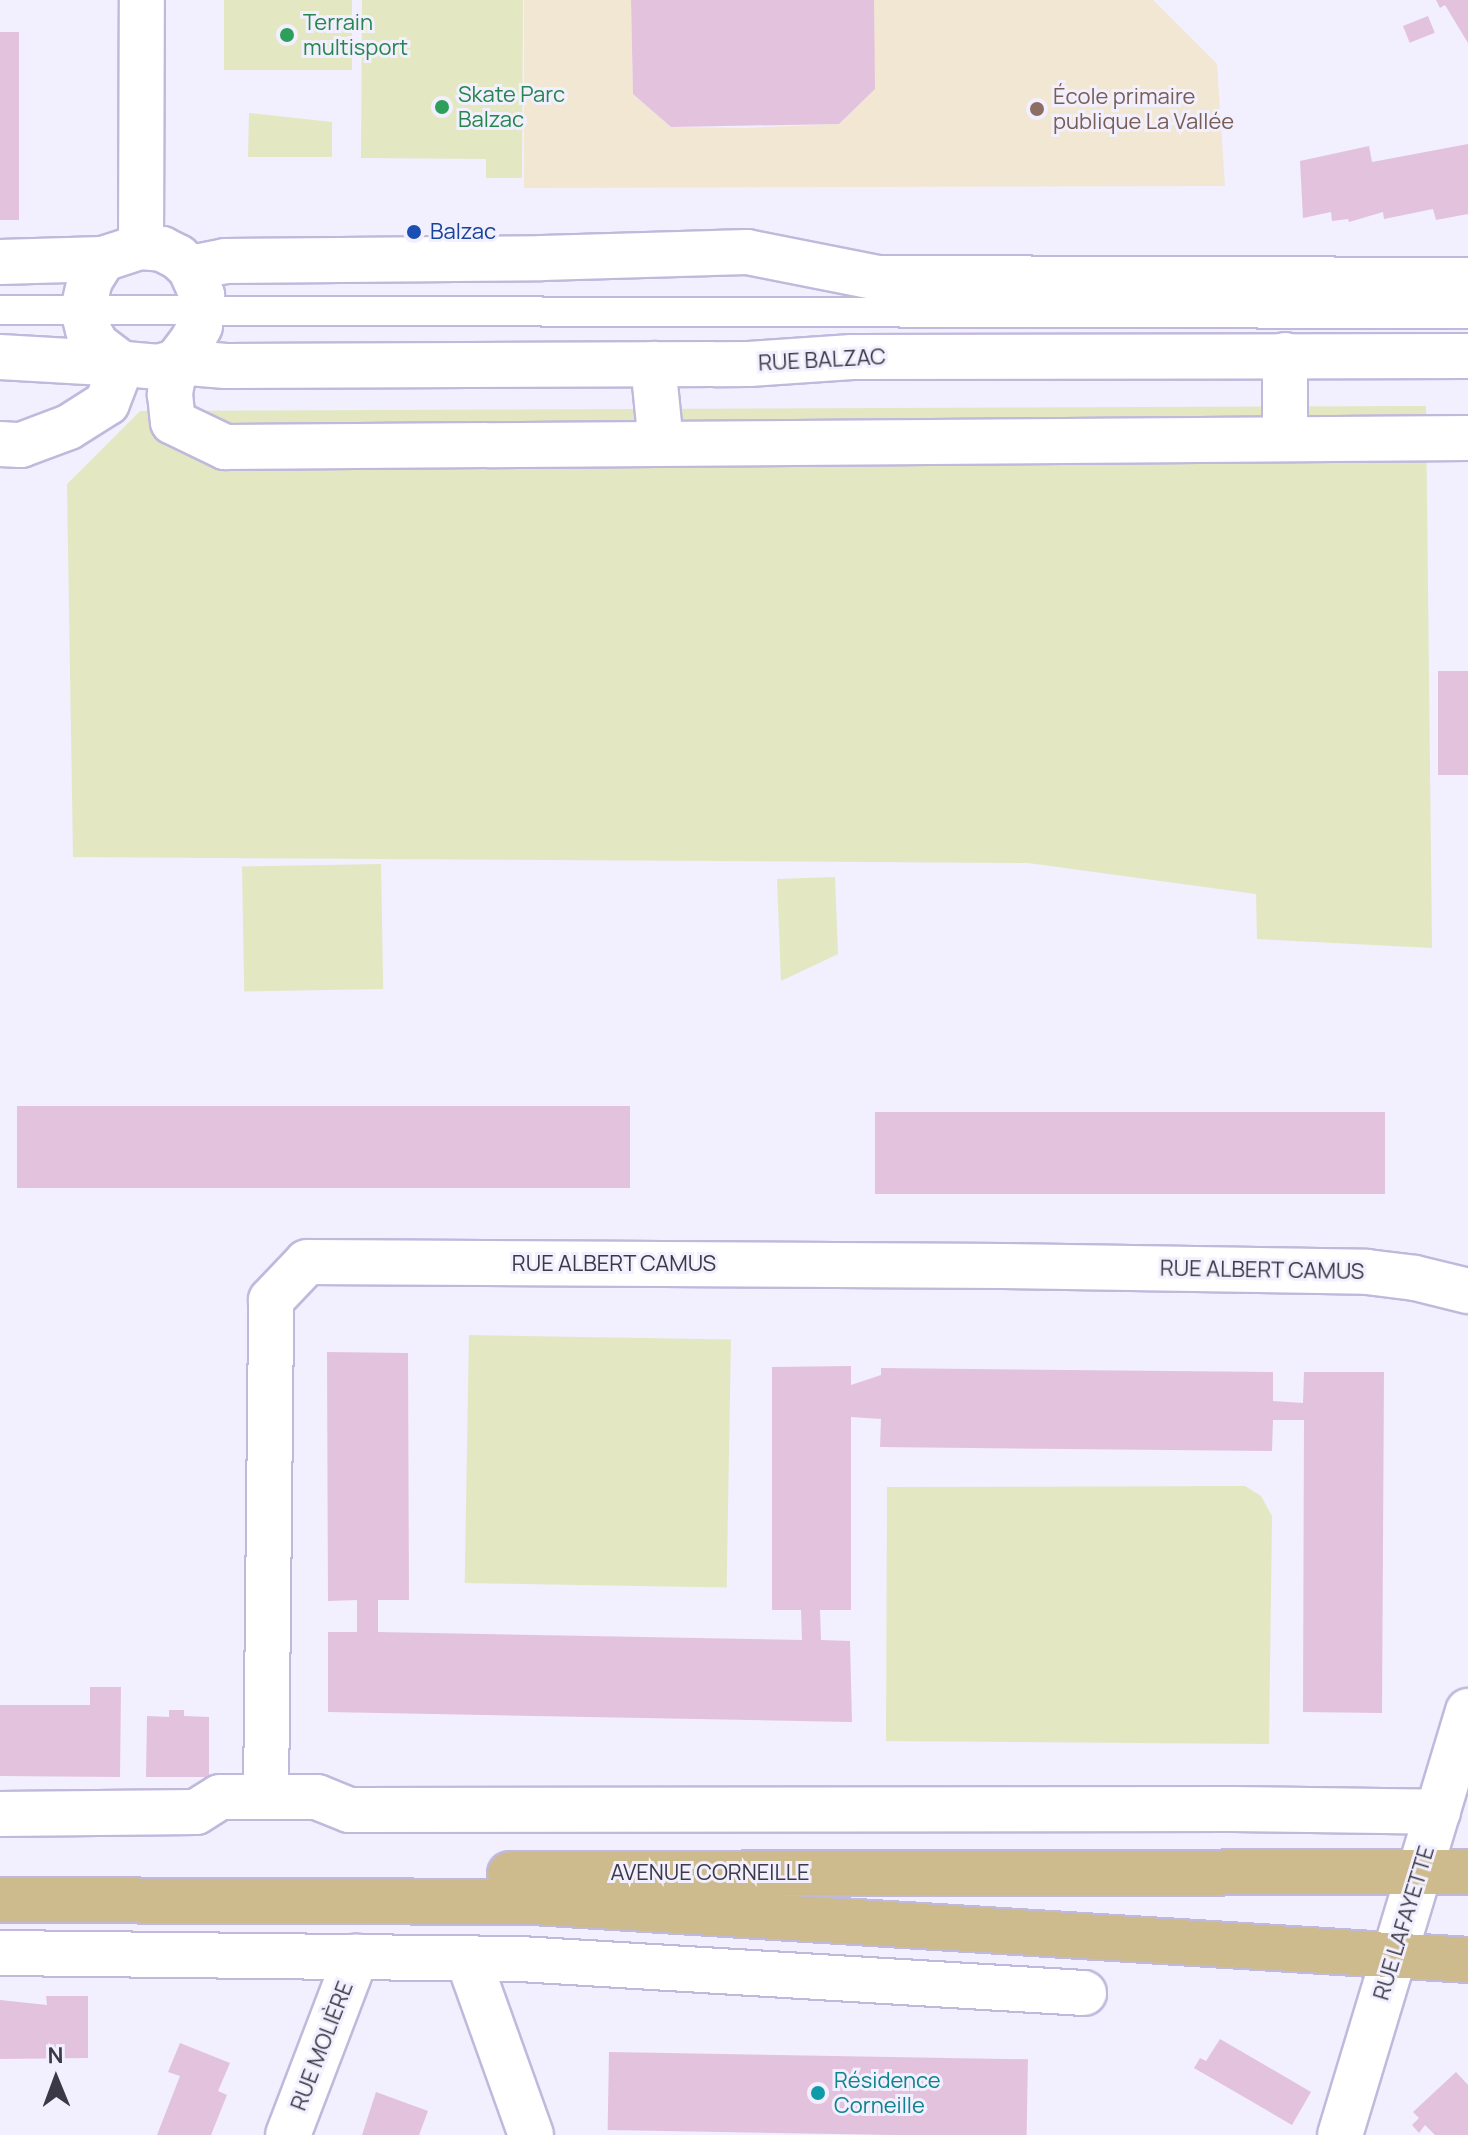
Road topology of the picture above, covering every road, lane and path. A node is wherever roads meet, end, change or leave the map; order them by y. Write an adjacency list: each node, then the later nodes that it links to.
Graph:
1 (142, 0): 2 (street)
2 (122, 253): 3 (street); 4 (street); 7 (street)
3 (0, 262)
4 (190, 268): 5 (street); 8 (street)
5 (1468, 280)
6 (0, 310): 7 (lane)
7 (83, 310): 8 (lane); 14 (street)
8 (203, 310): 9 (lane); 13 (street)
9 (1468, 314)
10 (1285, 355): 11 (street, RUE BALZAC); 15 (street, RUE BALZAC); 17 (street)
11 (1468, 356)
12 (0, 357): 14 (street)
13 (176, 362): 14 (street, RUE BALZAC); 15 (street, RUE BALZAC); 19 (street)
14 (122, 364): 18 (street)
15 (653, 364): 19 (street)
16 (1468, 438): 17 (street)
17 (1285, 439): 19 (street)
18 (11, 444)
19 (661, 444)
20 (1468, 1291): 22 (street, RUE ALBERT CAMUS)
21 (1468, 1711): 23 (street, RUE LAFAYETTE)
22 (266, 1797): 23 (street); 24 (street)
23 (1438, 1812): 25 (street, RUE LAFAYETTE)
24 (0, 1814)
25 (1419, 1872): 26 (main road, AVENUE CORNEILLE); 27 (main road, AVENUE CORNEILLE); 30 (street, RUE LAFAYETTE)
26 (1468, 1872)
27 (0, 1873)
28 (0, 1900): 30 (main road, AVENUE CORNEILLE)
29 (0, 1953): 31 (street)
30 (1394, 1953): 33 (main road, AVENUE CORNEILLE); 37 (street, RUE LAFAYETTE)
31 (356, 1957): 32 (street); 35 (street, RUE MOLIÈRE)
32 (468, 1959): 34 (street); 36 (street)
33 (1468, 1960)
34 (1084, 1993)
35 (288, 2135)
36 (531, 2135)
37 (1340, 2135)

